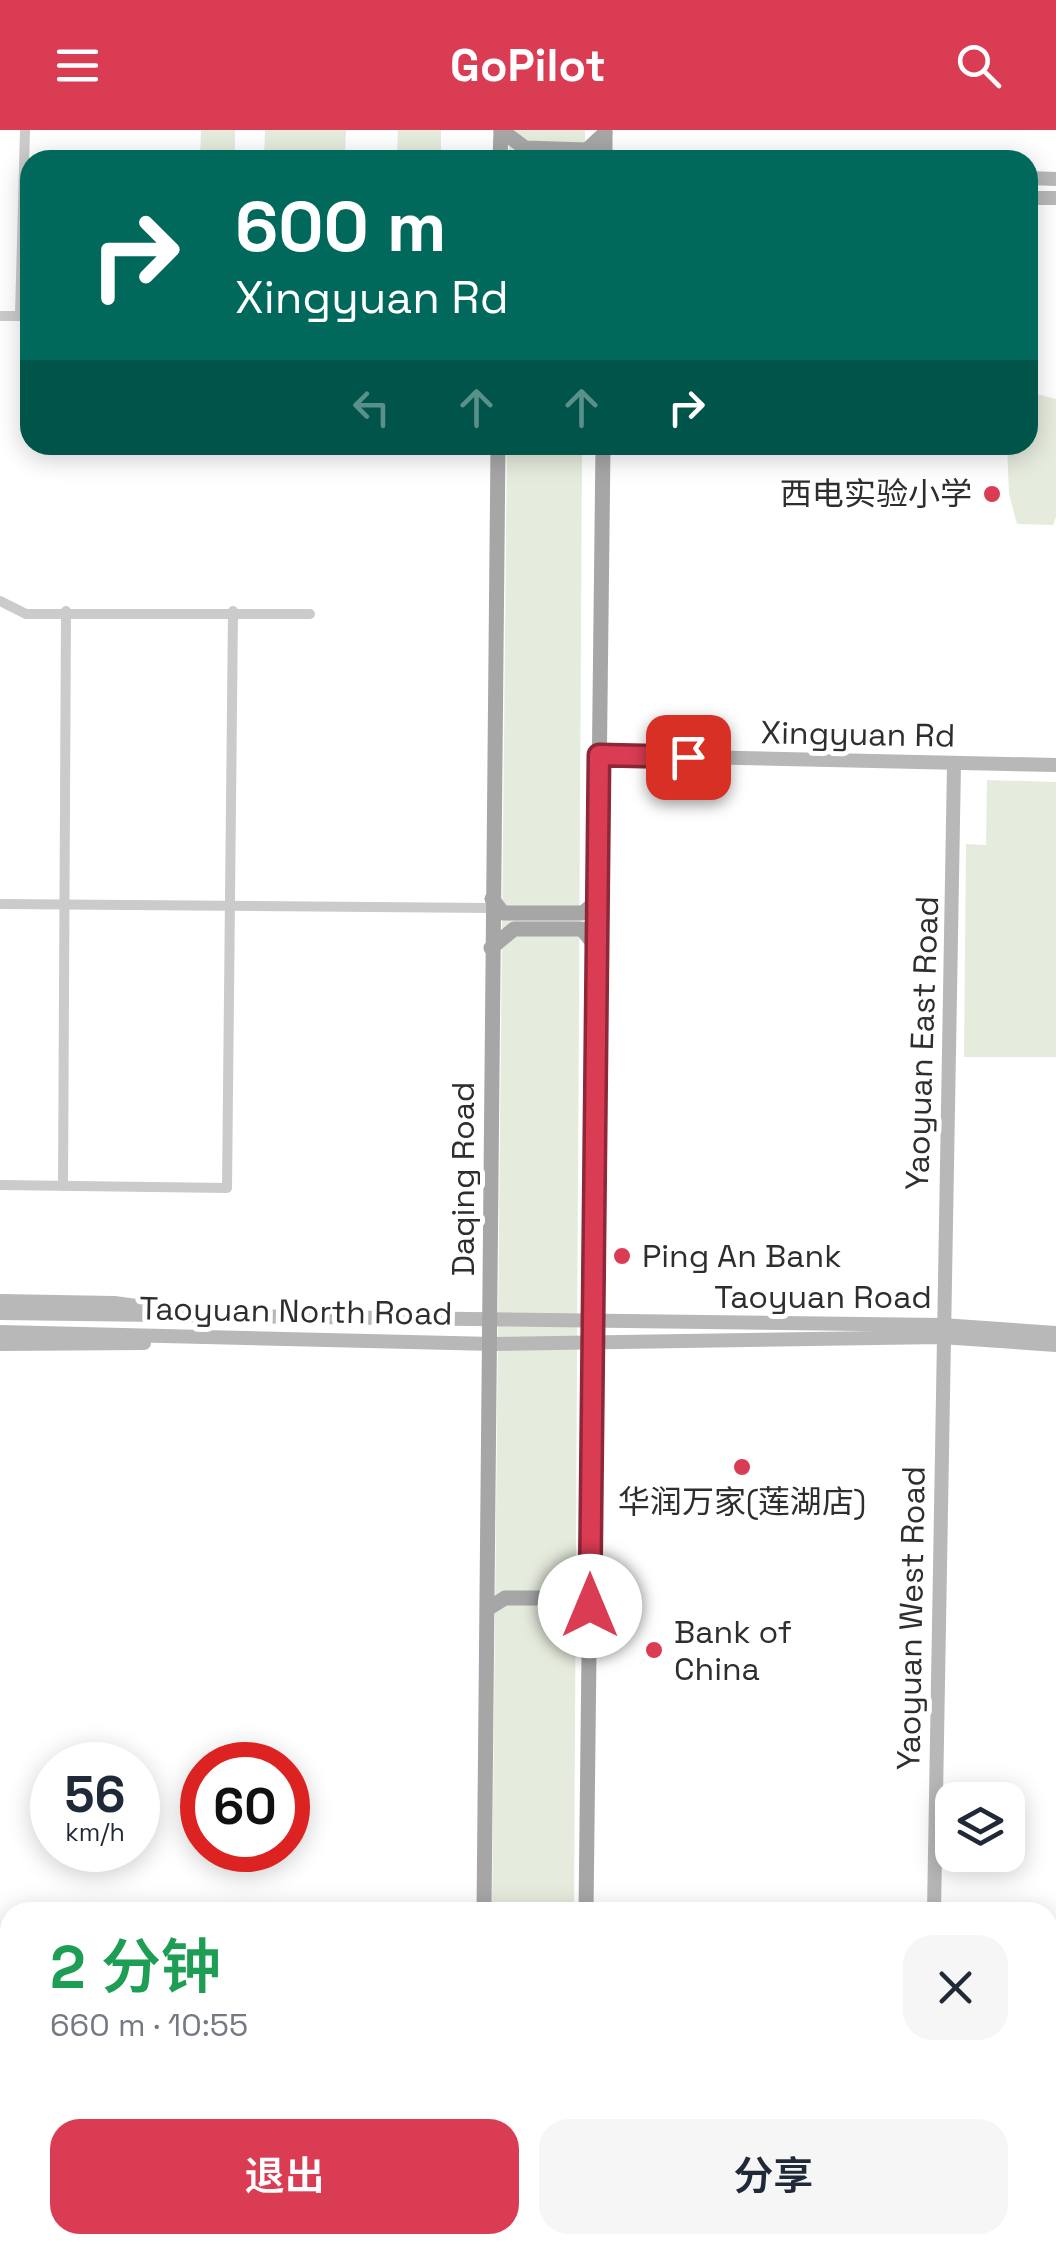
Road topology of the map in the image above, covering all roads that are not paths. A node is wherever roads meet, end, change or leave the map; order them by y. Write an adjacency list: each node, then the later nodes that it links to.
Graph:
1 (500, 130): 2 (main road)
2 (605, 131)
3 (498, 455): 15 (main road, Daqing Road)
4 (603, 455): 9 (main road)
5 (0, 600): 6 (street)
6 (66, 611): 7 (street); 14 (street)
7 (233, 611): 8 (street); 16 (street)
8 (310, 614)
9 (599, 755): 10 (main road, Xingyuan Rd); 12 (main road)
10 (954, 764): 11 (main road, Xingyuan Rd); 26 (main road, Yaoyuan East Road)
11 (1056, 765)
12 (597, 901): 15 (main road); 18 (main road)
13 (0, 904): 14 (street)
14 (64, 904): 16 (street); 20 (street)
15 (492, 904): 16 (street); 17 (main road, Daqing Road)
16 (230, 906): 20 (street)
17 (491, 948): 18 (main road); 24 (main road, Daqing Road)
18 (596, 948): 25 (main road)
19 (0, 1184): 20 (street)
20 (62, 1186)
21 (0, 1301): 23 (main road)
22 (0, 1313): 23 (main road, Taoyuan North Road)
23 (208, 1317): 24 (main road, Taoyuan North Road)
24 (491, 1321): 25 (main road, Taoyuan North Road); 32 (main road, Daqing Road)
25 (590, 1322): 26 (main road, Taoyuan Road); 30 (main road)
26 (942, 1331): 28 (main road, Taoyuan Road); 30 (main road, Taoyuan Road); 33 (main road, Taoyuan Road); 40 (main road, Yaoyuan West Road)
27 (0, 1332): 29 (main road, Taoyuan North Road)
28 (1056, 1333)
29 (192, 1337): 31 (main road); 32 (main road, Taoyuan North Road)
30 (590, 1339): 32 (main road, Taoyuan North Road); 35 (main road)
31 (0, 1344)
32 (492, 1344): 34 (main road, Daqing Road)
33 (1056, 1345)
34 (490, 1584): 35 (main road); 37 (main road, Daqing Road)
35 (590, 1585): 36 (main road)
36 (590, 1606): 37 (main road); 39 (main road)
37 (489, 1608): 38 (main road, Daqing Road)
38 (484, 1902)
39 (586, 1902)
40 (934, 1902)

